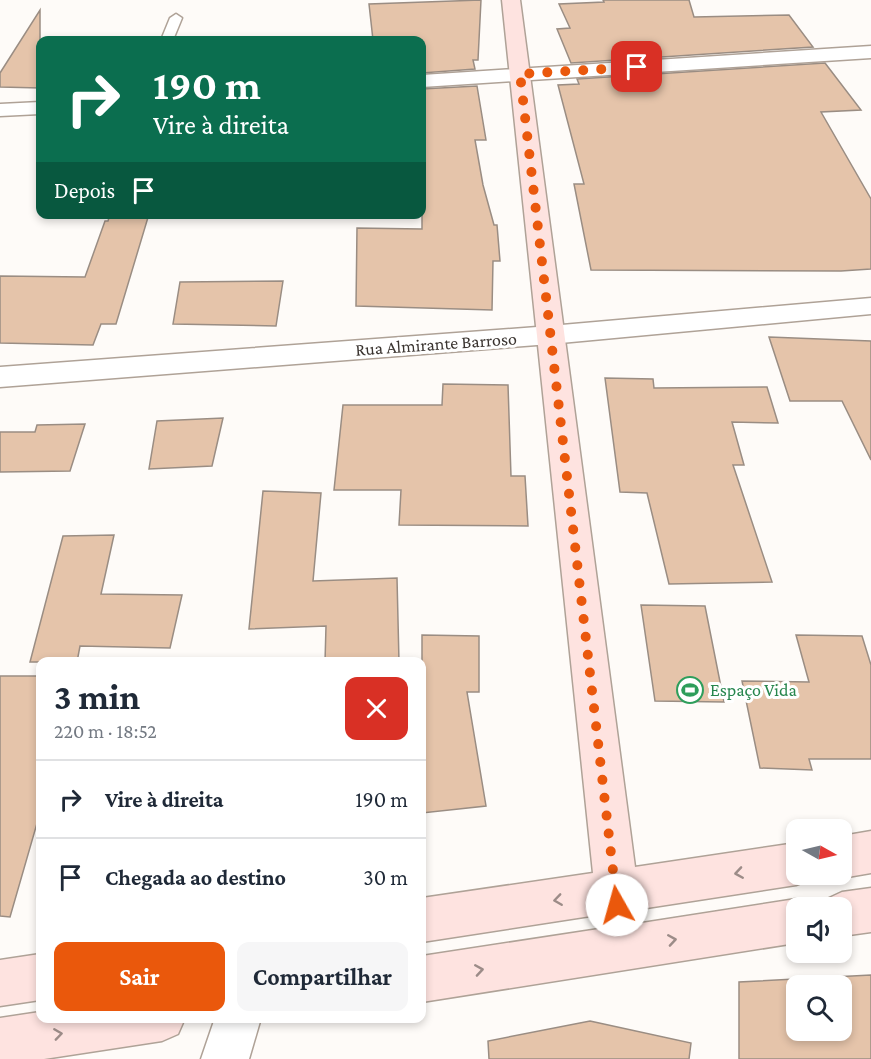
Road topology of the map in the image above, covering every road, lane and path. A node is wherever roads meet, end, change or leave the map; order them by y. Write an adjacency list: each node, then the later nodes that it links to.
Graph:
1 (511, 0): 5 (street)
2 (176, 18): 3 (lane)
3 (169, 36)
4 (871, 52): 5 (street)
5 (520, 74): 6 (street); 10 (street)
6 (426, 81)
7 (36, 108): 8 (street)
8 (0, 110)
9 (871, 306): 10 (street, Rua Almirante Barroso)
10 (550, 335): 11 (street, Rua Almirante Barroso); 15 (street)
11 (0, 377)
12 (871, 852): 13 (street)
13 (852, 855)
14 (786, 866): 15 (street, one-way to 15)
15 (616, 892): 18 (street, one-way to 18); 20 (street)
16 (871, 910): 17 (street)
17 (852, 913)
18 (426, 919)
19 (786, 923): 20 (street, one-way to 19)
20 (623, 948): 22 (street, one-way to 20)
21 (36, 978): 23 (street)
22 (426, 978)
23 (0, 983)
24 (128, 1023): 26 (street, one-way to 24)
25 (236, 1023): 27 (street)
26 (0, 1042)
27 (225, 1059)

